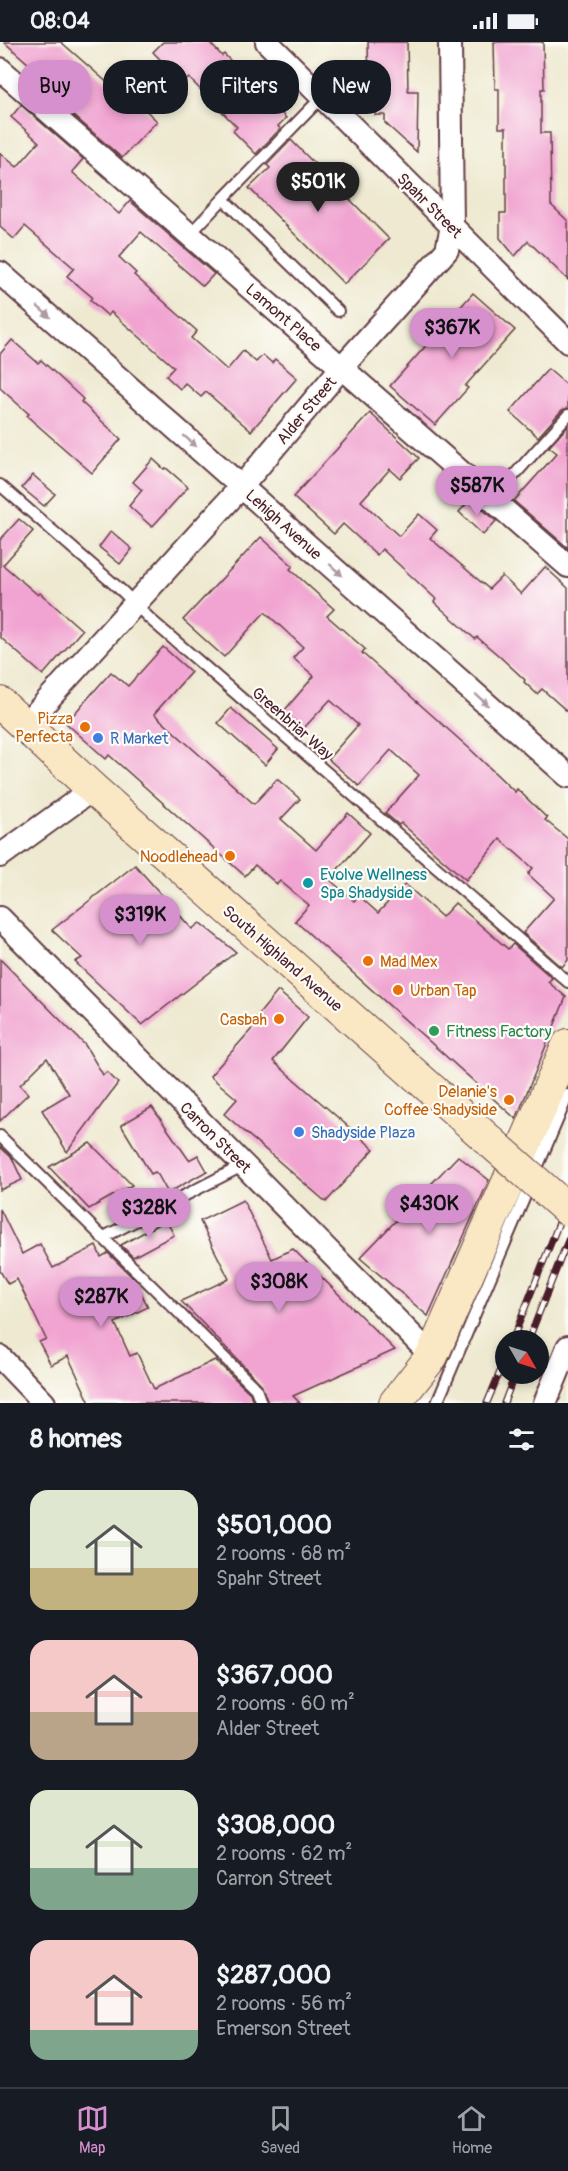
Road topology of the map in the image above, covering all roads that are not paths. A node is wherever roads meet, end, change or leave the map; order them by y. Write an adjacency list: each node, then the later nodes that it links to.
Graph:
1 (267, 42): 4 (street, Spahr Street)
2 (450, 42): 8 (street, Alder Street)
3 (0, 69): 9 (street, Lamont Place)
4 (311, 86)
5 (311, 108): 7 (lane)
6 (339, 114): 8 (street, Spahr Street)
7 (223, 200): 9 (lane); 11 (lane)
8 (452, 226): 12 (street, Spahr Street); 13 (street, Alder Street)
9 (190, 234): 13 (street, Lamont Place)
10 (0, 273): 16 (street, Lehigh Avenue, one-way to 16)
11 (338, 311)
12 (568, 342)
13 (342, 367): 16 (street, Alder Street); 17 (street, Lamont Place)
14 (568, 415): 17 (lane)
15 (0, 485): 19 (lane, Greenbriar Way)
16 (242, 486): 19 (street, Alder Street); 22 (street, Lehigh Avenue, one-way to 22)
17 (493, 499): 18 (street, Lamont Place)
18 (568, 566)
19 (135, 605): 21 (street, Alder Street); 26 (lane, Greenbriar Way)
20 (0, 703): 21 (main road, South Highland Avenue)
21 (25, 725): 23 (main road, South Highland Avenue)
22 (568, 776)
23 (93, 789): 24 (street); 31 (main road, South Highland Avenue, bridge)
24 (0, 856)
25 (0, 918): 30 (street, Carron Street)
26 (568, 981)
27 (568, 1045): 34 (main road)
28 (568, 1095): 39 (lane)
29 (0, 1136): 32 (lane)
30 (244, 1165): 32 (lane); 34 (street, Carron Street)
31 (568, 1210)
32 (102, 1238): 37 (lane)
33 (568, 1347): 40 (street)
34 (432, 1356): 38 (main road)
35 (0, 1357): 36 (street)
36 (44, 1403)
37 (261, 1403)
38 (395, 1403)
39 (437, 1403)
40 (545, 1403)

